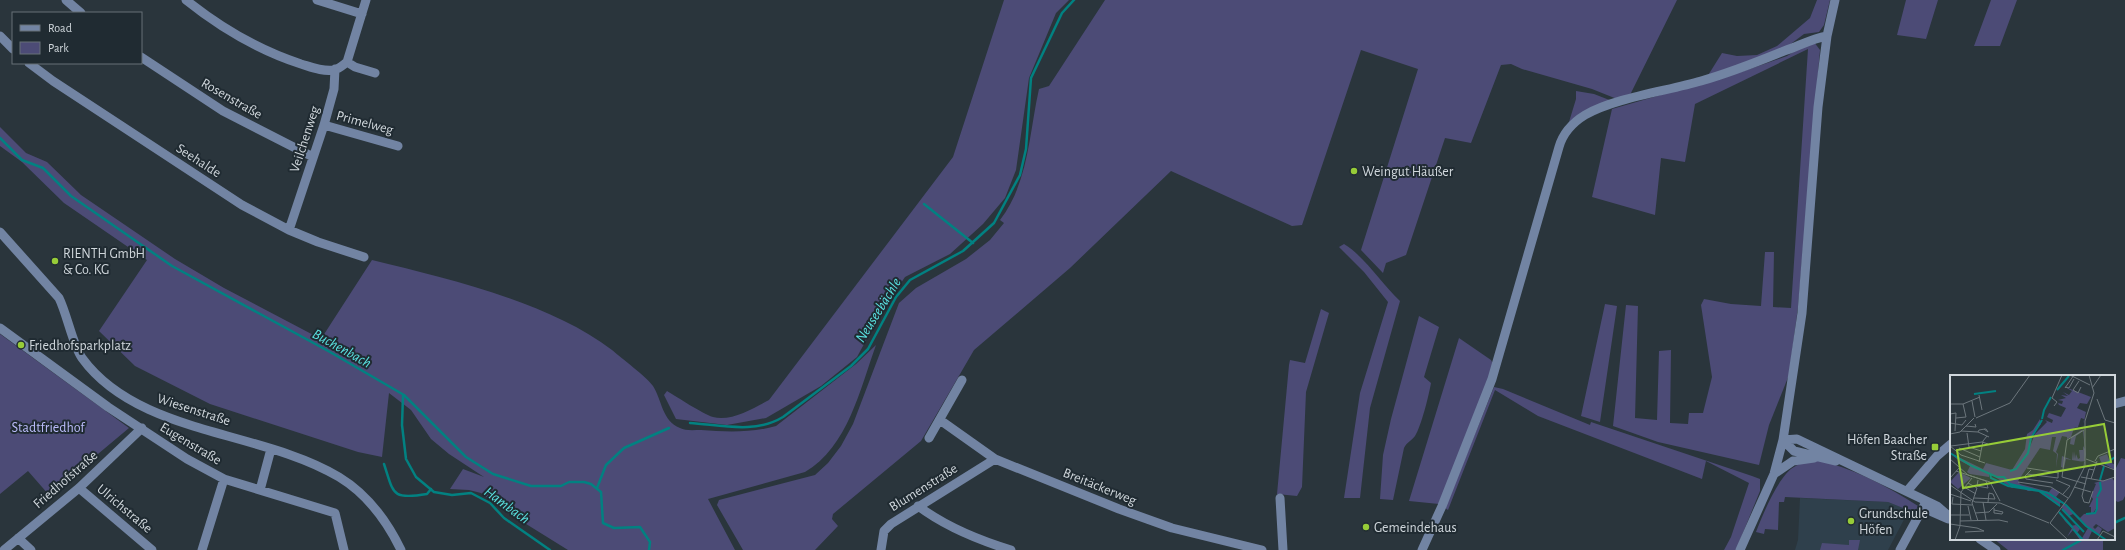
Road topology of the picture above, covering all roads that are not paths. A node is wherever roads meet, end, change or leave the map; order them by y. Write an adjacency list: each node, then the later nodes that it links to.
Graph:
1 (66, 0): 6 (street)
2 (186, 0): 14 (street)
3 (317, 0): 7 (street)
4 (366, 0): 7 (street)
5 (1835, 0): 9 (street)
6 (80, 12)
7 (362, 14): 12 (street)
8 (0, 36): 10 (street)
9 (1827, 36): 33 (street); 50 (street)
10 (12, 48)
11 (142, 58): 18 (street, Rosenstraße)
12 (347, 62): 14 (street); 15 (street)
13 (30, 64): 19 (street, Seehalde)
14 (335, 69): 16 (street, Veilchenweg)
15 (376, 73)
16 (324, 126): 17 (street, Primelweg); 18 (street, Veilchenweg)
17 (398, 146)
18 (313, 157): 19 (street, Veilchenweg)
19 (289, 230): 23 (street, Seehalde)
20 (0, 232): 21 (street, Wiesenstraße)
21 (8, 240): 22 (street); 26 (street, Wiesenstraße)
22 (0, 246)
23 (364, 257)
24 (0, 328): 29 (street, Eugenstraße)
25 (962, 380): 30 (street)
26 (118, 391): 29 (street); 35 (street, Wiesenstraße)
27 (2125, 401): 28 (street)
28 (2115, 404)
29 (108, 407): 31 (street, Eugenstraße)
30 (940, 420): 32 (street); 36 (street, Breitäckerweg)
31 (142, 428): 40 (street, Eugenstraße); 41 (street, Friedhofstraße)
32 (929, 438)
33 (1783, 440): 37 (street); 38 (street); 39 (street)
34 (1950, 445): 43 (street)
35 (271, 449): 42 (street); 56 (street, Wiesenstraße)
36 (995, 459): 46 (street, Blumenstraße); 59 (street, Breitäckerweg)
37 (1826, 459): 38 (street); 39 (street)
38 (1851, 465): 43 (street)
39 (1774, 474): 61 (street)
40 (224, 479): 42 (street); 54 (street, Eugenstraße)
41 (79, 488): 48 (street, Friedhofstraße); 53 (street, Ulrichstraße)
42 (260, 490): 55 (street)
43 (1908, 490): 45 (street)
44 (1280, 498): 60 (street)
45 (1926, 502): 47 (street); 62 (street)
46 (918, 506): 57 (street, Blumenstraße); 58 (street)
47 (1950, 519)
48 (18, 538): 51 (street, Friedhofstraße); 52 (street)
49 (1981, 540): 63 (street)
50 (1423, 548)
51 (4, 550)
52 (31, 550)
53 (152, 550)
54 (202, 550)
55 (344, 550)
56 (401, 550)
57 (881, 550)
58 (1011, 550)
59 (1262, 550)
60 (1283, 550)
61 (1740, 550)
62 (1900, 550)
63 (1996, 550)

